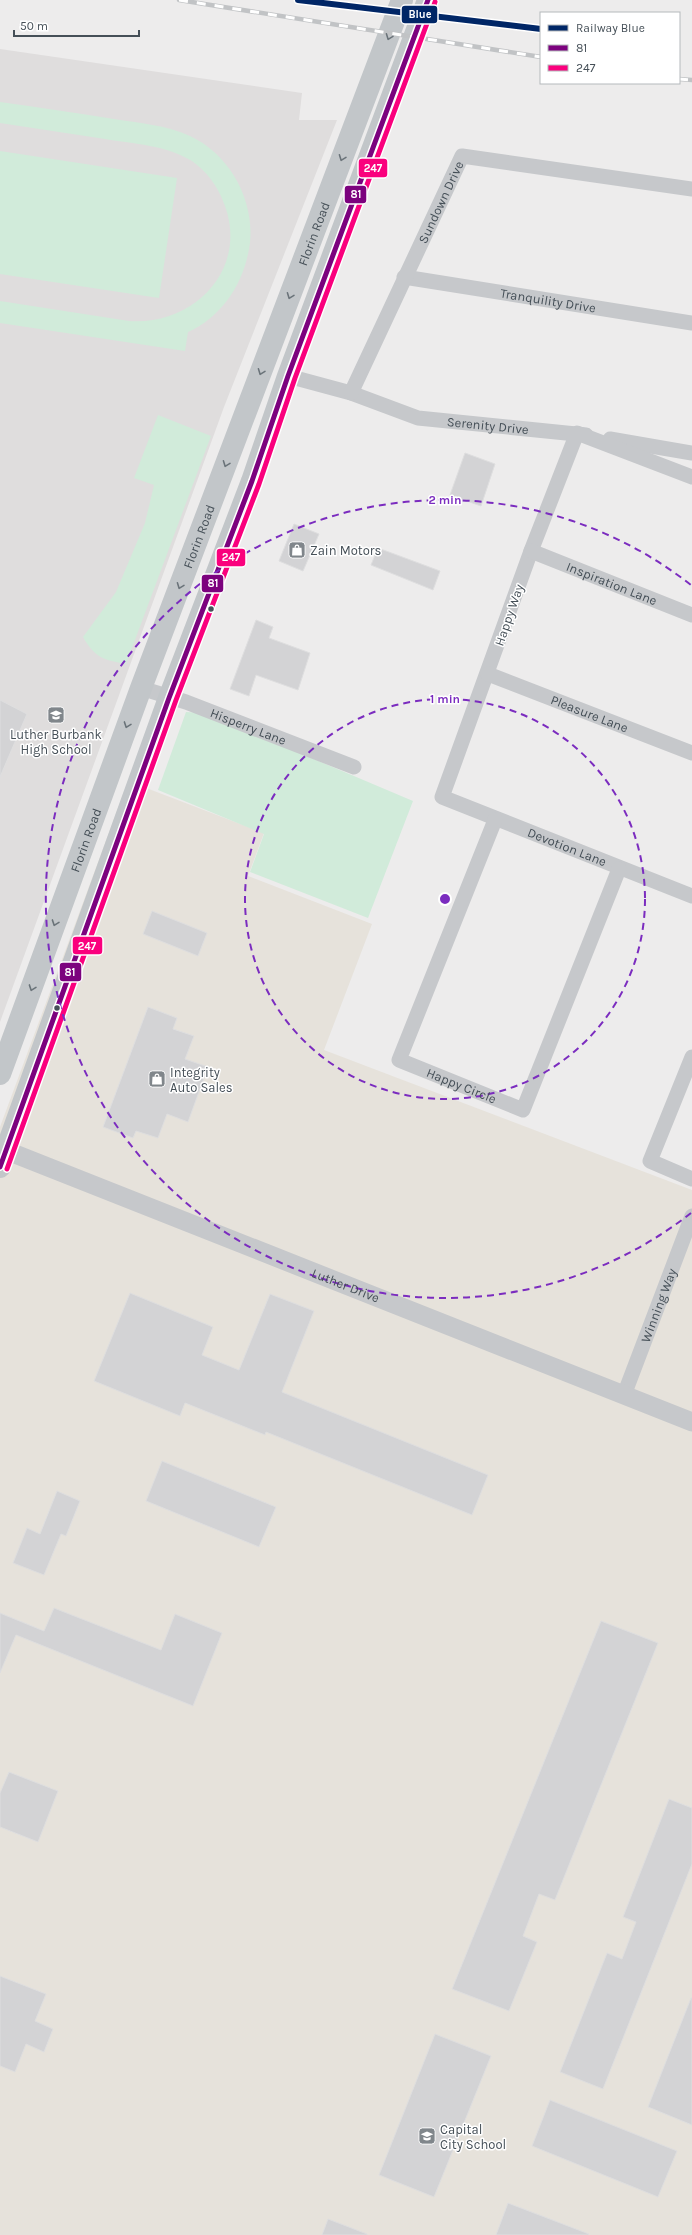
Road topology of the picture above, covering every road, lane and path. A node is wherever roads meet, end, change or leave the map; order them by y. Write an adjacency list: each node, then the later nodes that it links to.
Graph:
1 (402, 0): 6 (main road, Florin Road, one-way to 6)
2 (428, 0): 7 (main road, Florin Road)
3 (692, 189): 4 (street, Sundown Drive)
4 (404, 278): 5 (street, Tranquility Drive); 8 (street, Sundown Drive)
5 (692, 323)
6 (275, 336): 7 (main road); 15 (main road, Florin Road, one-way to 15)
7 (288, 376): 8 (street, Serenity Drive); 16 (main road, Florin Road)
8 (350, 393): 9 (street, Serenity Drive)
9 (577, 433): 10 (street, Serenity Drive); 11 (street); 12 (street, Happy Way)
10 (692, 453)
11 (692, 477)
12 (531, 551): 13 (street, Inspiration Lane); 14 (street, Happy Way)
13 (692, 615)
14 (488, 674): 17 (street, Pleasure Lane); 19 (street, Happy Way)
15 (141, 688): 16 (street, Hisperry Lane); 24 (main road, Florin Road, one-way to 24)
16 (169, 698): 18 (street, Hisperry Lane); 25 (main road, Florin Road)
17 (692, 753)
18 (354, 767)
19 (442, 797): 20 (street, Devotion Lane)
20 (495, 820): 21 (street, Devotion Lane); 21 (street, Happy Circle)
21 (619, 869): 22 (street, Devotion Lane)
22 (692, 896)
23 (692, 1057): 26 (street)
24 (0, 1074)
25 (2, 1155): 28 (street, Luther Drive)
26 (692, 1179)
27 (692, 1216): 28 (street, Winning Way)
28 (624, 1395): 29 (street, Luther Drive)
29 (692, 1422)

